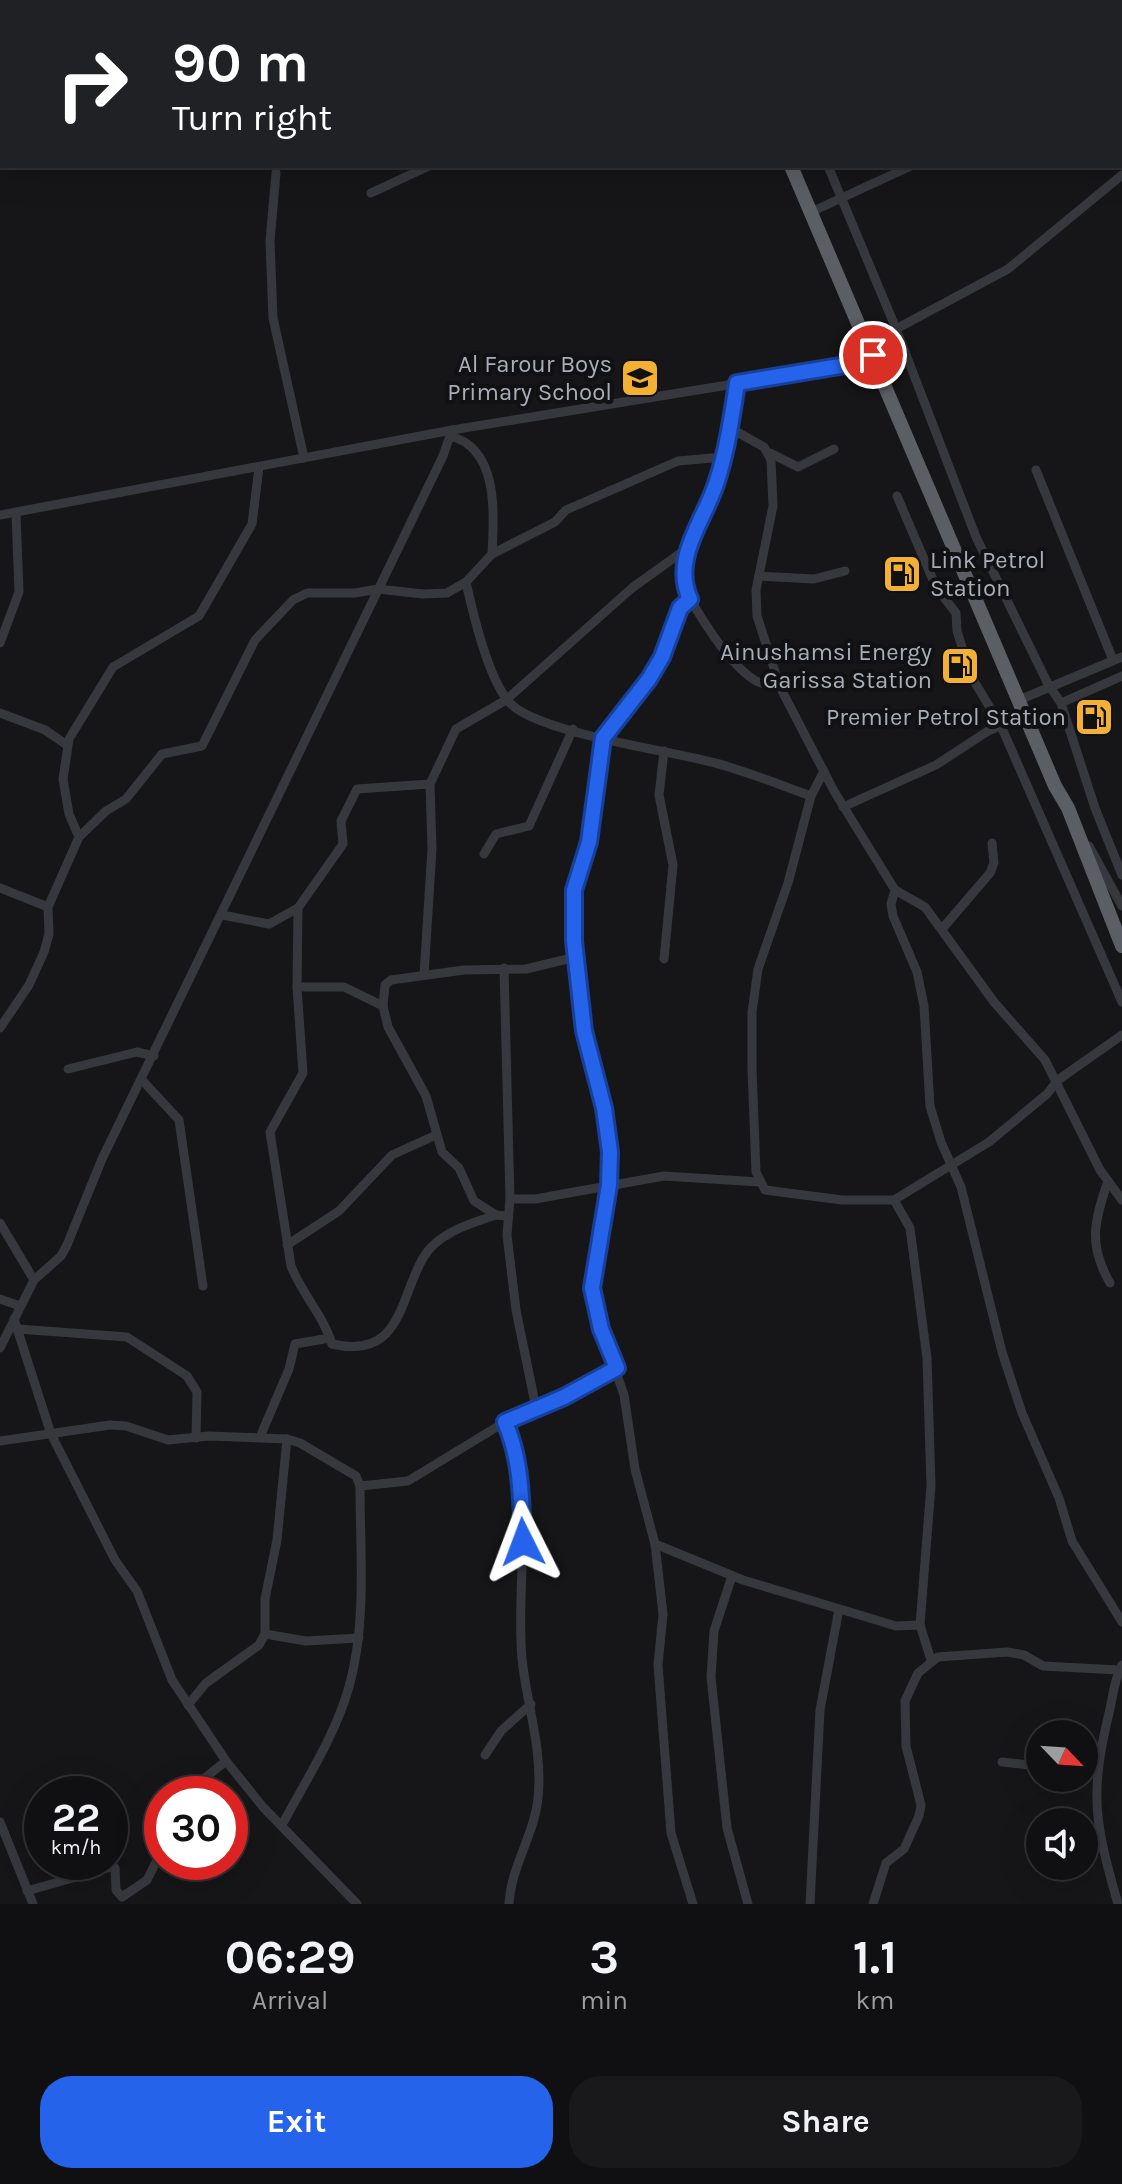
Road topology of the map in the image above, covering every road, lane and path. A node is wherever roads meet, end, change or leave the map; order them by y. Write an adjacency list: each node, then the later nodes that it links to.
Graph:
1 (425, 168): 7 (street)
2 (792, 168): 9 (highway)
3 (829, 168): 8 (street)
4 (906, 168): 8 (street)
5 (276, 173): 18 (street)
6 (1122, 175): 10 (street)
7 (371, 193)
8 (840, 197): 9 (street); 10 (street)
9 (811, 212): 11 (highway)
10 (897, 331): 11 (street); 34 (street)
11 (871, 350): 12 (street); 37 (highway)
12 (737, 383): 13 (street); 14 (street)
13 (730, 428): 16 (street); 17 (street)
14 (451, 433): 18 (street); 25 (street); 29 (street)
15 (834, 449): 16 (street)
16 (770, 453): 27 (street)
17 (724, 457): 24 (street); 25 (street)
18 (304, 458): 19 (street)
19 (259, 467): 22 (street); 44 (street)
20 (1036, 470): 32 (street)
21 (897, 496): 41 (street)
22 (16, 513): 23 (street); 31 (street)
23 (0, 515)
24 (689, 547): 30 (street); 36 (street)
25 (492, 554): 28 (street)
26 (845, 571): 27 (street)
27 (759, 576): 35 (street)
28 (466, 582): 29 (street); 36 (street)
29 (378, 589): 51 (street); 60 (street)
30 (690, 599): 35 (street); 43 (street)
31 (0, 643)
32 (1118, 658): 34 (street)
33 (1122, 676): 38 (street)
34 (1048, 684): 37 (street); 38 (street)
35 (780, 687): 46 (street)
36 (506, 700): 42 (street); 47 (street)
37 (1019, 700): 40 (highway)
38 (1061, 703): 54 (street)
39 (0, 713): 44 (street)
40 (1025, 715): 41 (street); 50 (highway)
41 (1001, 726): 49 (street); 68 (street)
42 (573, 729): 43 (street); 53 (street)
43 (603, 738): 45 (street); 63 (street)
44 (67, 745): 51 (street)
45 (664, 751): 48 (street); 64 (street)
46 (824, 771): 48 (street); 49 (street)
47 (430, 784): 59 (street); 66 (street)
48 (811, 796): 79 (street)
49 (843, 807): 56 (street)
50 (1068, 808): 57 (street); 62 (highway)
51 (79, 837): 58 (street)
52 (992, 843): 61 (street)
53 (484, 854)
54 (1122, 875)
55 (0, 888): 58 (street)
56 (895, 890): 61 (street); 77 (street)
57 (1122, 906)
58 (48, 907): 70 (street)
59 (298, 908): 60 (street); 67 (street)
60 (222, 915): 72 (street)
61 (942, 929): 75 (street)
62 (1122, 946)
63 (576, 957): 65 (street); 80 (street)
64 (664, 959)
65 (504, 968): 66 (street); 81 (street)
66 (424, 975): 69 (street)
67 (297, 987): 69 (street); 86 (street)
68 (1122, 1002)
69 (383, 1006): 76 (street)
70 (0, 1028)
71 (1122, 1035): 75 (street)
72 (154, 1056): 73 (street); 74 (street)
73 (68, 1069)
74 (142, 1080): 87 (street); 89 (street)
75 (1058, 1080): 77 (street); 78 (street)
76 (436, 1135): 84 (street); 86 (street)
77 (951, 1166): 82 (street); 107 (street)
78 (1108, 1181): 83 (street); 88 (street)
79 (759, 1182): 80 (street); 82 (street)
80 (609, 1185): 81 (street); 95 (street)
81 (510, 1199): 84 (street)
82 (894, 1200): 108 (street)
83 (1122, 1200)
84 (501, 1216): 93 (street); 96 (street)
85 (0, 1223): 87 (street)
86 (287, 1245): 93 (street)
87 (34, 1280): 91 (street)
88 (1110, 1283)
89 (203, 1286)
90 (0, 1299): 91 (street)
91 (20, 1306): 92 (street)
92 (16, 1324): 94 (street); 98 (street); 100 (street)
93 (330, 1338): 99 (street)
94 (0, 1348)
95 (617, 1368): 96 (street); 104 (street)
96 (536, 1408): 97 (street)
97 (505, 1422): 103 (street); 113 (street)
98 (51, 1434): 100 (street); 102 (street); 114 (street)
99 (260, 1437): 100 (street); 101 (street)
100 (196, 1438)
101 (287, 1439): 103 (street); 109 (street)
102 (0, 1441)
103 (360, 1486): 110 (street)
104 (655, 1544): 105 (street); 129 (street)
105 (732, 1576): 106 (street); 130 (street)
106 (839, 1609): 108 (street); 131 (street)
107 (1122, 1622)
108 (920, 1625): 111 (street)
109 (265, 1634): 110 (street); 114 (street)
110 (359, 1638): 123 (street)
111 (931, 1660): 112 (street); 132 (street)
112 (1120, 1668): 118 (street)
113 (531, 1704): 115 (street); 128 (street)
114 (188, 1705): 116 (street)
115 (485, 1755)
116 (226, 1761): 120 (street); 123 (street)
117 (1002, 1762): 119 (street)
118 (1098, 1763)
119 (1026, 1765)
120 (207, 1776)
121 (1097, 1792): 133 (street)
122 (0, 1822): 125 (street)
123 (282, 1825): 127 (street)
124 (147, 1880): 125 (street)
125 (27, 1891): 126 (street)
126 (33, 1904)
127 (357, 1904)
128 (509, 1904)
129 (693, 1904)
130 (748, 1904)
131 (810, 1904)
132 (873, 1904)
133 (1118, 1904)

